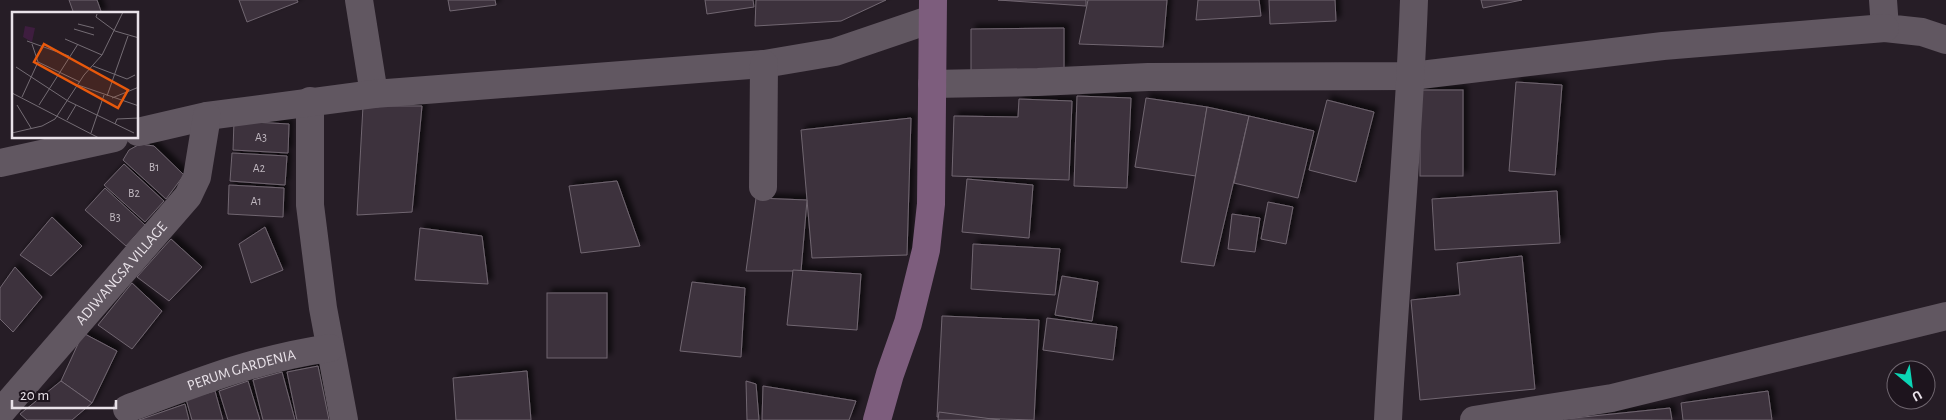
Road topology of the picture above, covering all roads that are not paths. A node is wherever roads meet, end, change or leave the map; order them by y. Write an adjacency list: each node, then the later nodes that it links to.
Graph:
1 (359, 0): 10 (street)
2 (1414, 0): 8 (street)
3 (1883, 0): 5 (street)
4 (933, 10): 7 (street); 9 (street)
5 (1885, 28): 6 (street); 8 (street)
6 (1946, 40)
7 (764, 64): 10 (street); 16 (street)
8 (1412, 76): 9 (street); 23 (street)
9 (932, 84): 22 (street)
10 (374, 94): 11 (street)
11 (310, 101): 12 (street); 18 (street)
12 (207, 116): 13 (street); 20 (street, ADIWANGSA VILLAGE)
13 (139, 132)
14 (109, 139): 15 (street)
15 (0, 163)
16 (764, 187)
17 (1946, 316): 24 (street)
18 (330, 348): 19 (street, PERUM GARDENIA); 21 (street)
19 (127, 409)
20 (0, 413)
21 (344, 420)
22 (878, 420)
23 (1388, 420)
24 (1474, 420)

